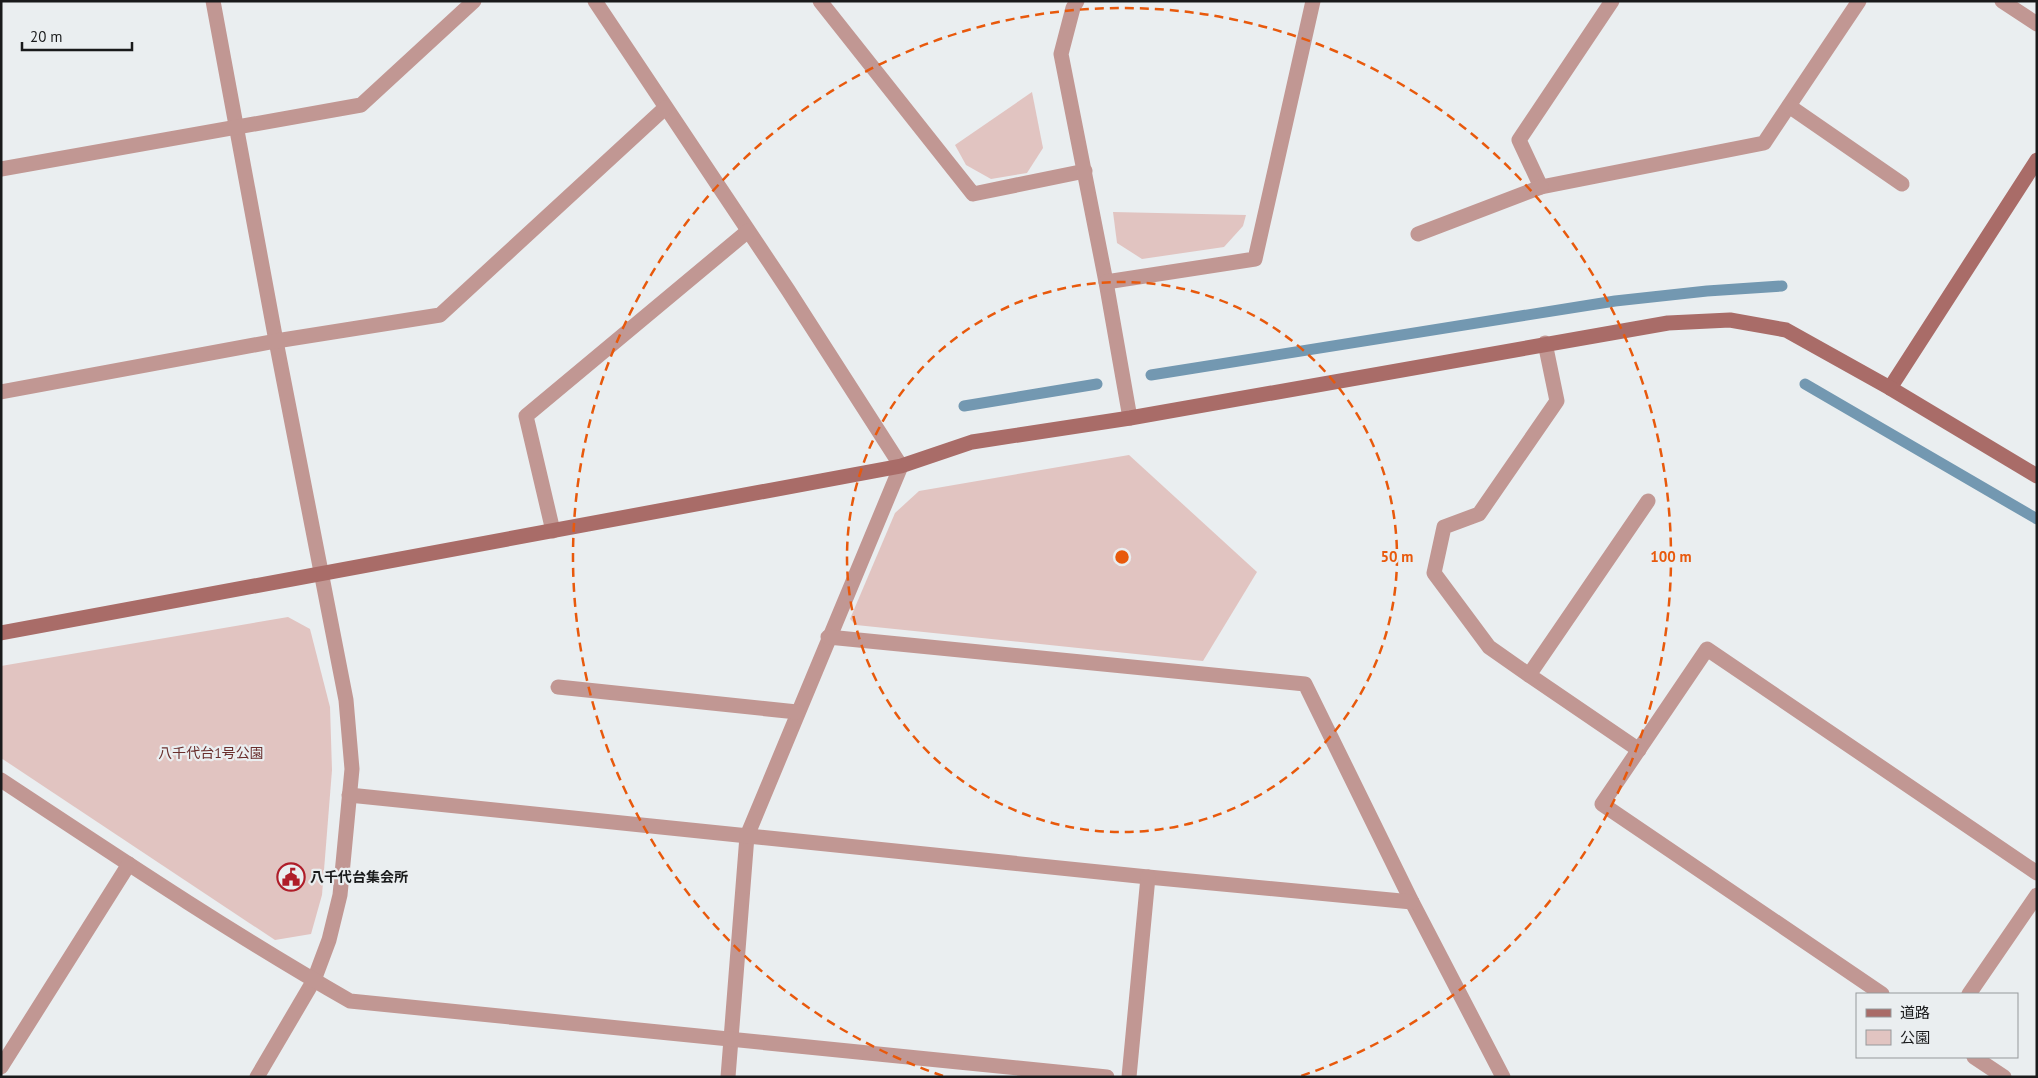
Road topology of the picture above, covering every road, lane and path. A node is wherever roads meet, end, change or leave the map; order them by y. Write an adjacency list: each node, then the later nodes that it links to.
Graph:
1 (213, 1): 13 (street)
2 (474, 1): 13 (street)
3 (595, 1): 12 (street)
4 (820, 1): 16 (street)
5 (1077, 1): 16 (street)
6 (1313, 1): 21 (street)
7 (1612, 1): 18 (street)
8 (1859, 1): 11 (street)
9 (2002, 1): 10 (street)
10 (2037, 24)
11 (1789, 106): 17 (street); 18 (street)
12 (665, 108): 19 (street); 22 (street)
13 (236, 128): 15 (street); 22 (street)
14 (2037, 160): 24 (street)
15 (1, 169)
16 (1085, 171): 21 (street)
17 (1902, 184)
18 (1541, 187): 20 (street)
19 (748, 231): 27 (street); 30 (street)
20 (1418, 234)
21 (1106, 282): 26 (street)
22 (276, 341): 25 (street); 31 (street)
23 (1546, 343): 24 (street); 26 (street); 34 (street)
24 (1890, 388): 28 (street)
25 (1, 392)
26 (1130, 418): 27 (street)
27 (900, 466): 30 (street); 33 (street)
28 (2037, 476)
29 (1648, 501): 34 (street)
30 (553, 531): 31 (street)
31 (321, 574): 32 (street); 39 (street)
32 (1, 633)
33 (828, 638): 36 (street); 45 (street)
34 (1529, 676): 37 (street)
35 (558, 687): 36 (street)
36 (797, 712): 40 (street)
37 (1638, 750): 42 (street); 47 (street)
38 (1, 780): 41 (street)
39 (350, 795): 40 (street); 46 (street)
40 (747, 836): 43 (street); 49 (street)
41 (129, 864): 46 (street); 51 (street)
42 (2037, 873)
43 (1148, 877): 45 (street); 55 (street)
44 (2037, 895): 48 (street)
45 (1412, 902): 56 (street)
46 (314, 980): 49 (street); 52 (street)
47 (1881, 993)
48 (1970, 993)
49 (732, 1039): 53 (street); 54 (street)
50 (1976, 1058): 57 (street)
51 (2, 1063)
52 (257, 1077)
53 (728, 1077)
54 (1106, 1077)
55 (1129, 1077)
56 (1502, 1077)
57 (2004, 1077)

